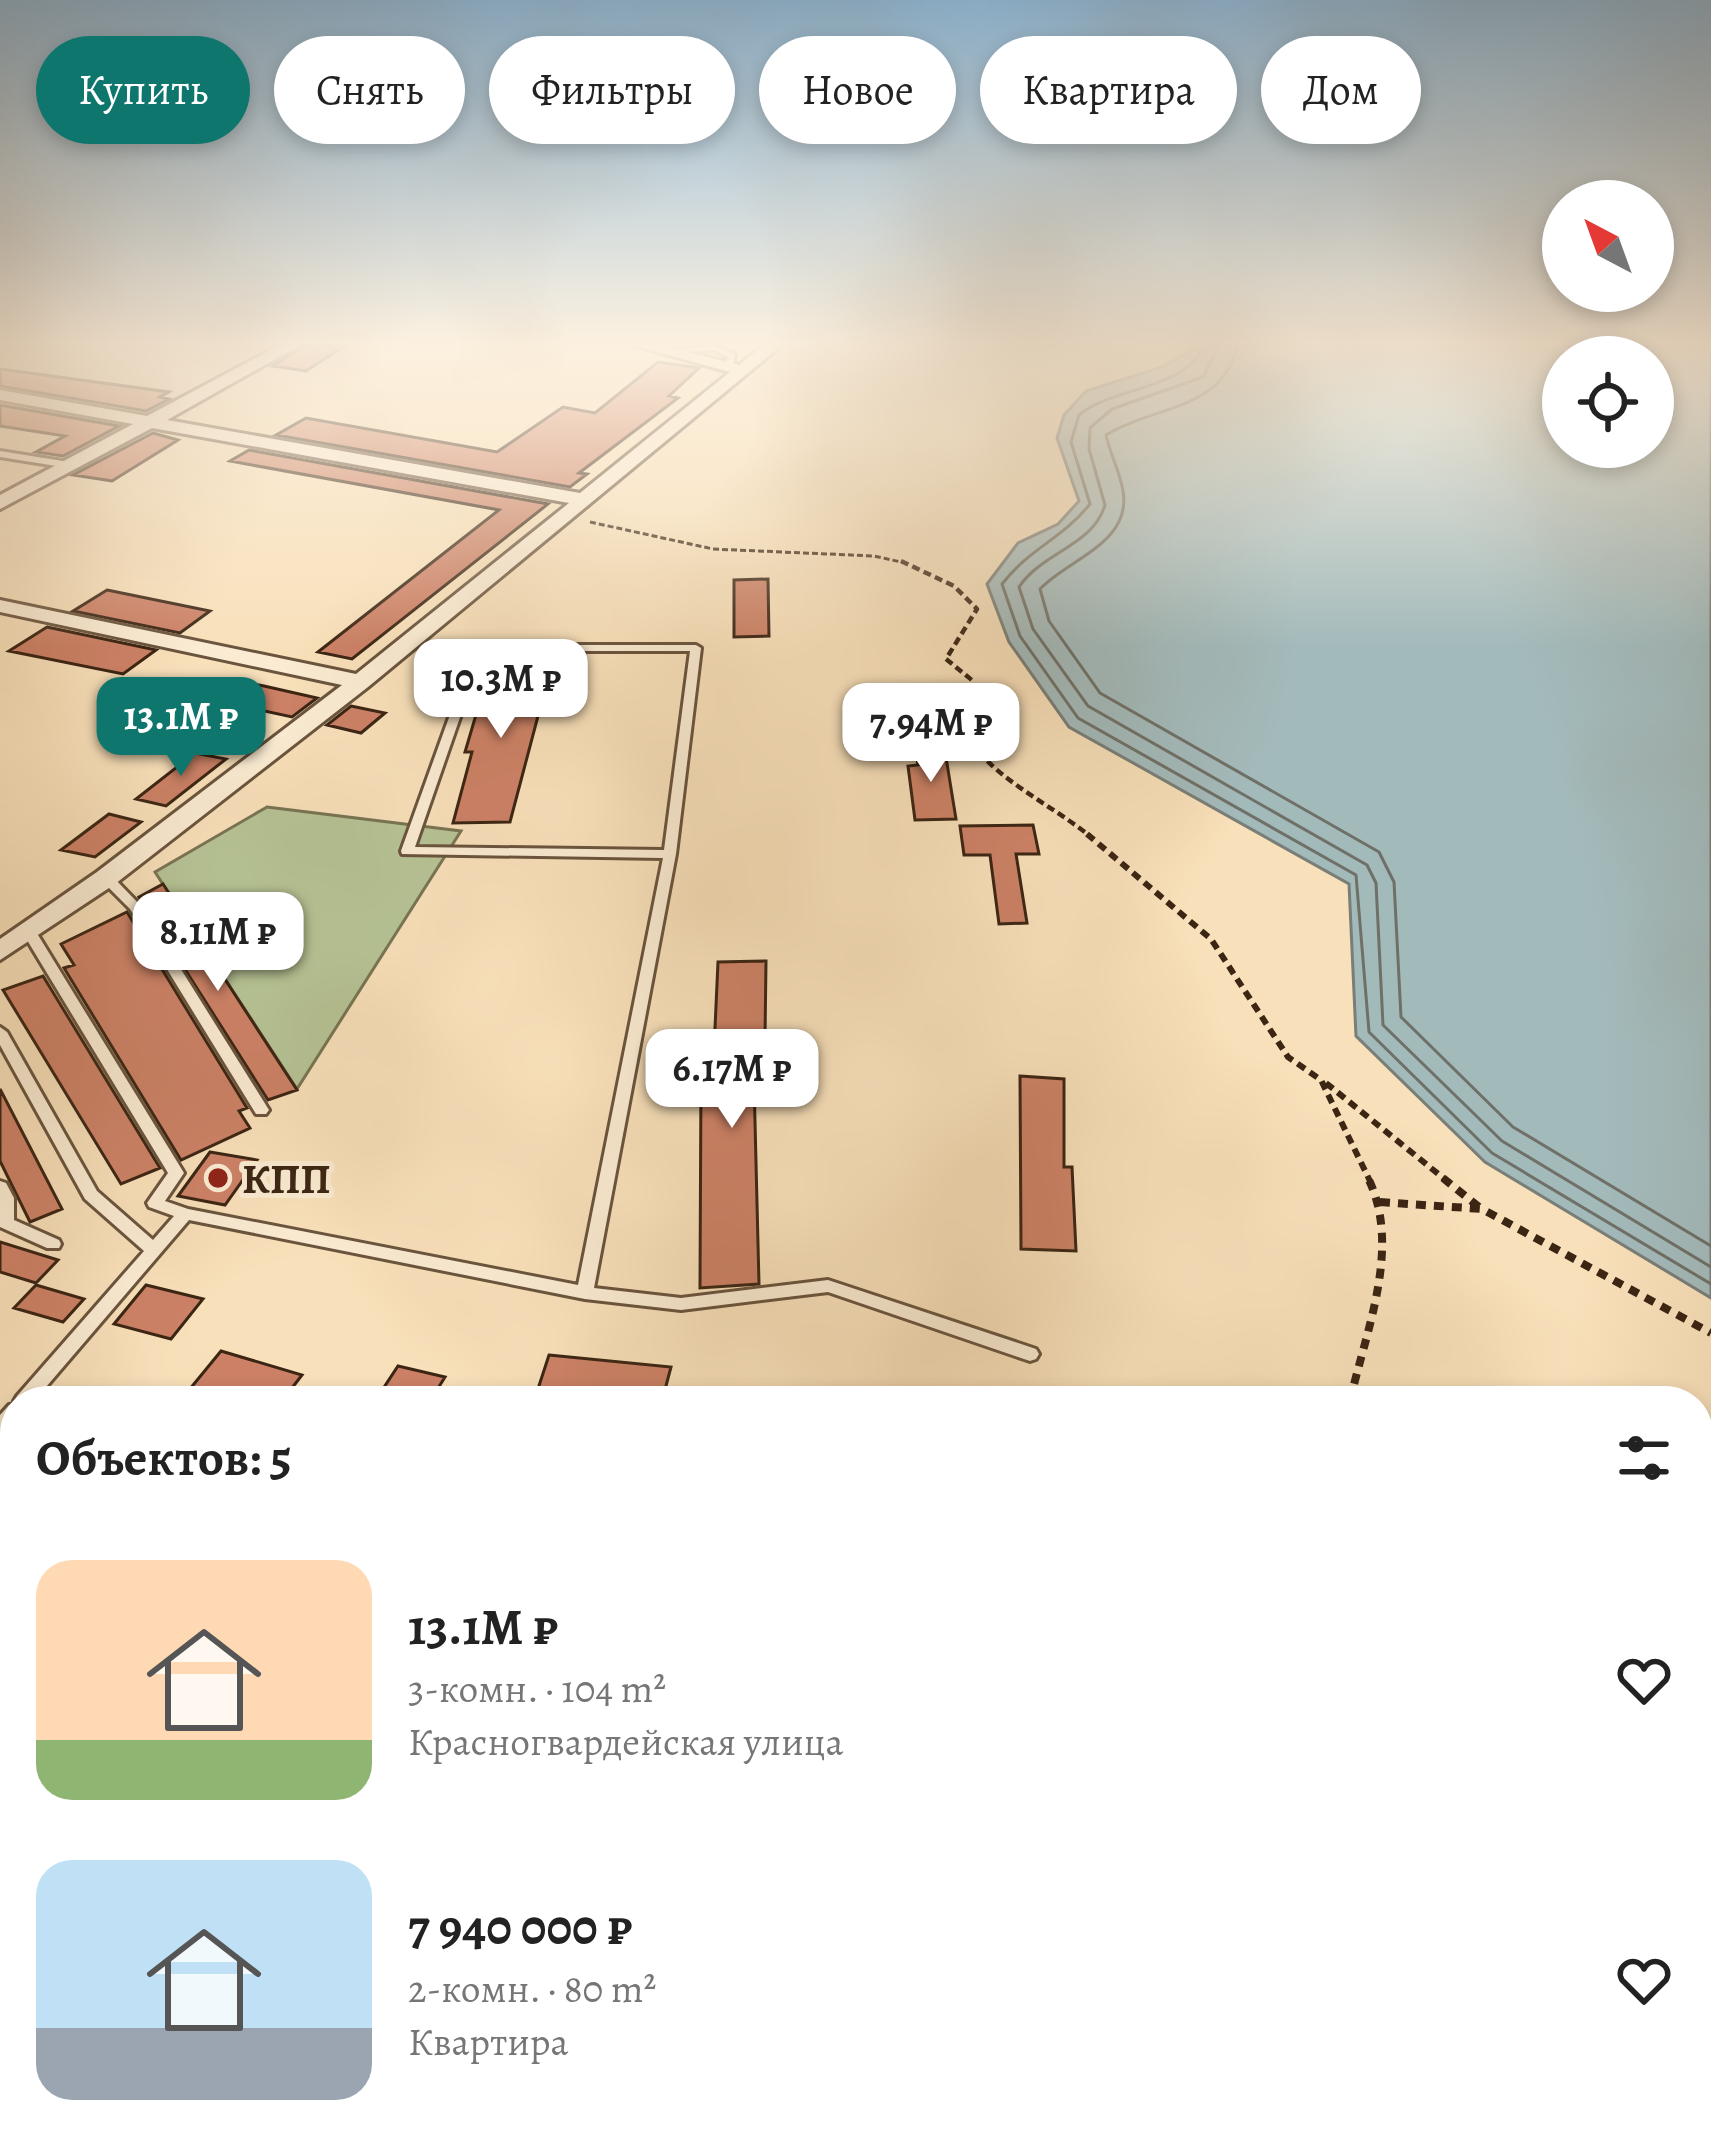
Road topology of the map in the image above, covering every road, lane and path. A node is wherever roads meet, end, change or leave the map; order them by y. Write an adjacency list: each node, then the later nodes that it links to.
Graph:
1 (104, 446): 5 (street)
2 (271, 446): 7 (street)
3 (648, 446): 7 (street)
4 (0, 454): 5 (lane)
5 (69, 465): 6 (street)
6 (0, 503)
7 (577, 507): 9 (street); 15 (path)
8 (0, 606): 9 (street)
9 (360, 682): 11 (street)
10 (670, 854): 10 (lane); 24 (lane)
11 (106, 878): 12 (street); 16 (lane)
12 (31, 935): 13 (street); 20 (lane)
13 (1, 951)
14 (0, 1032): 23 (lane)
15 (1321, 1080): 18 (path); 19 (path)
16 (261, 1110)
17 (0, 1187): 21 (lane)
18 (1380, 1202): 19 (path); 28 (path)
19 (1482, 1209): 25 (path)
20 (185, 1214): 23 (lane); 24 (lane)
21 (3, 1220): 22 (lane)
22 (52, 1244)
23 (154, 1251): 27 (lane)
24 (585, 1293): 26 (lane)
25 (1711, 1333)
26 (1030, 1354)
27 (36, 1386)
28 (1353, 1386)

